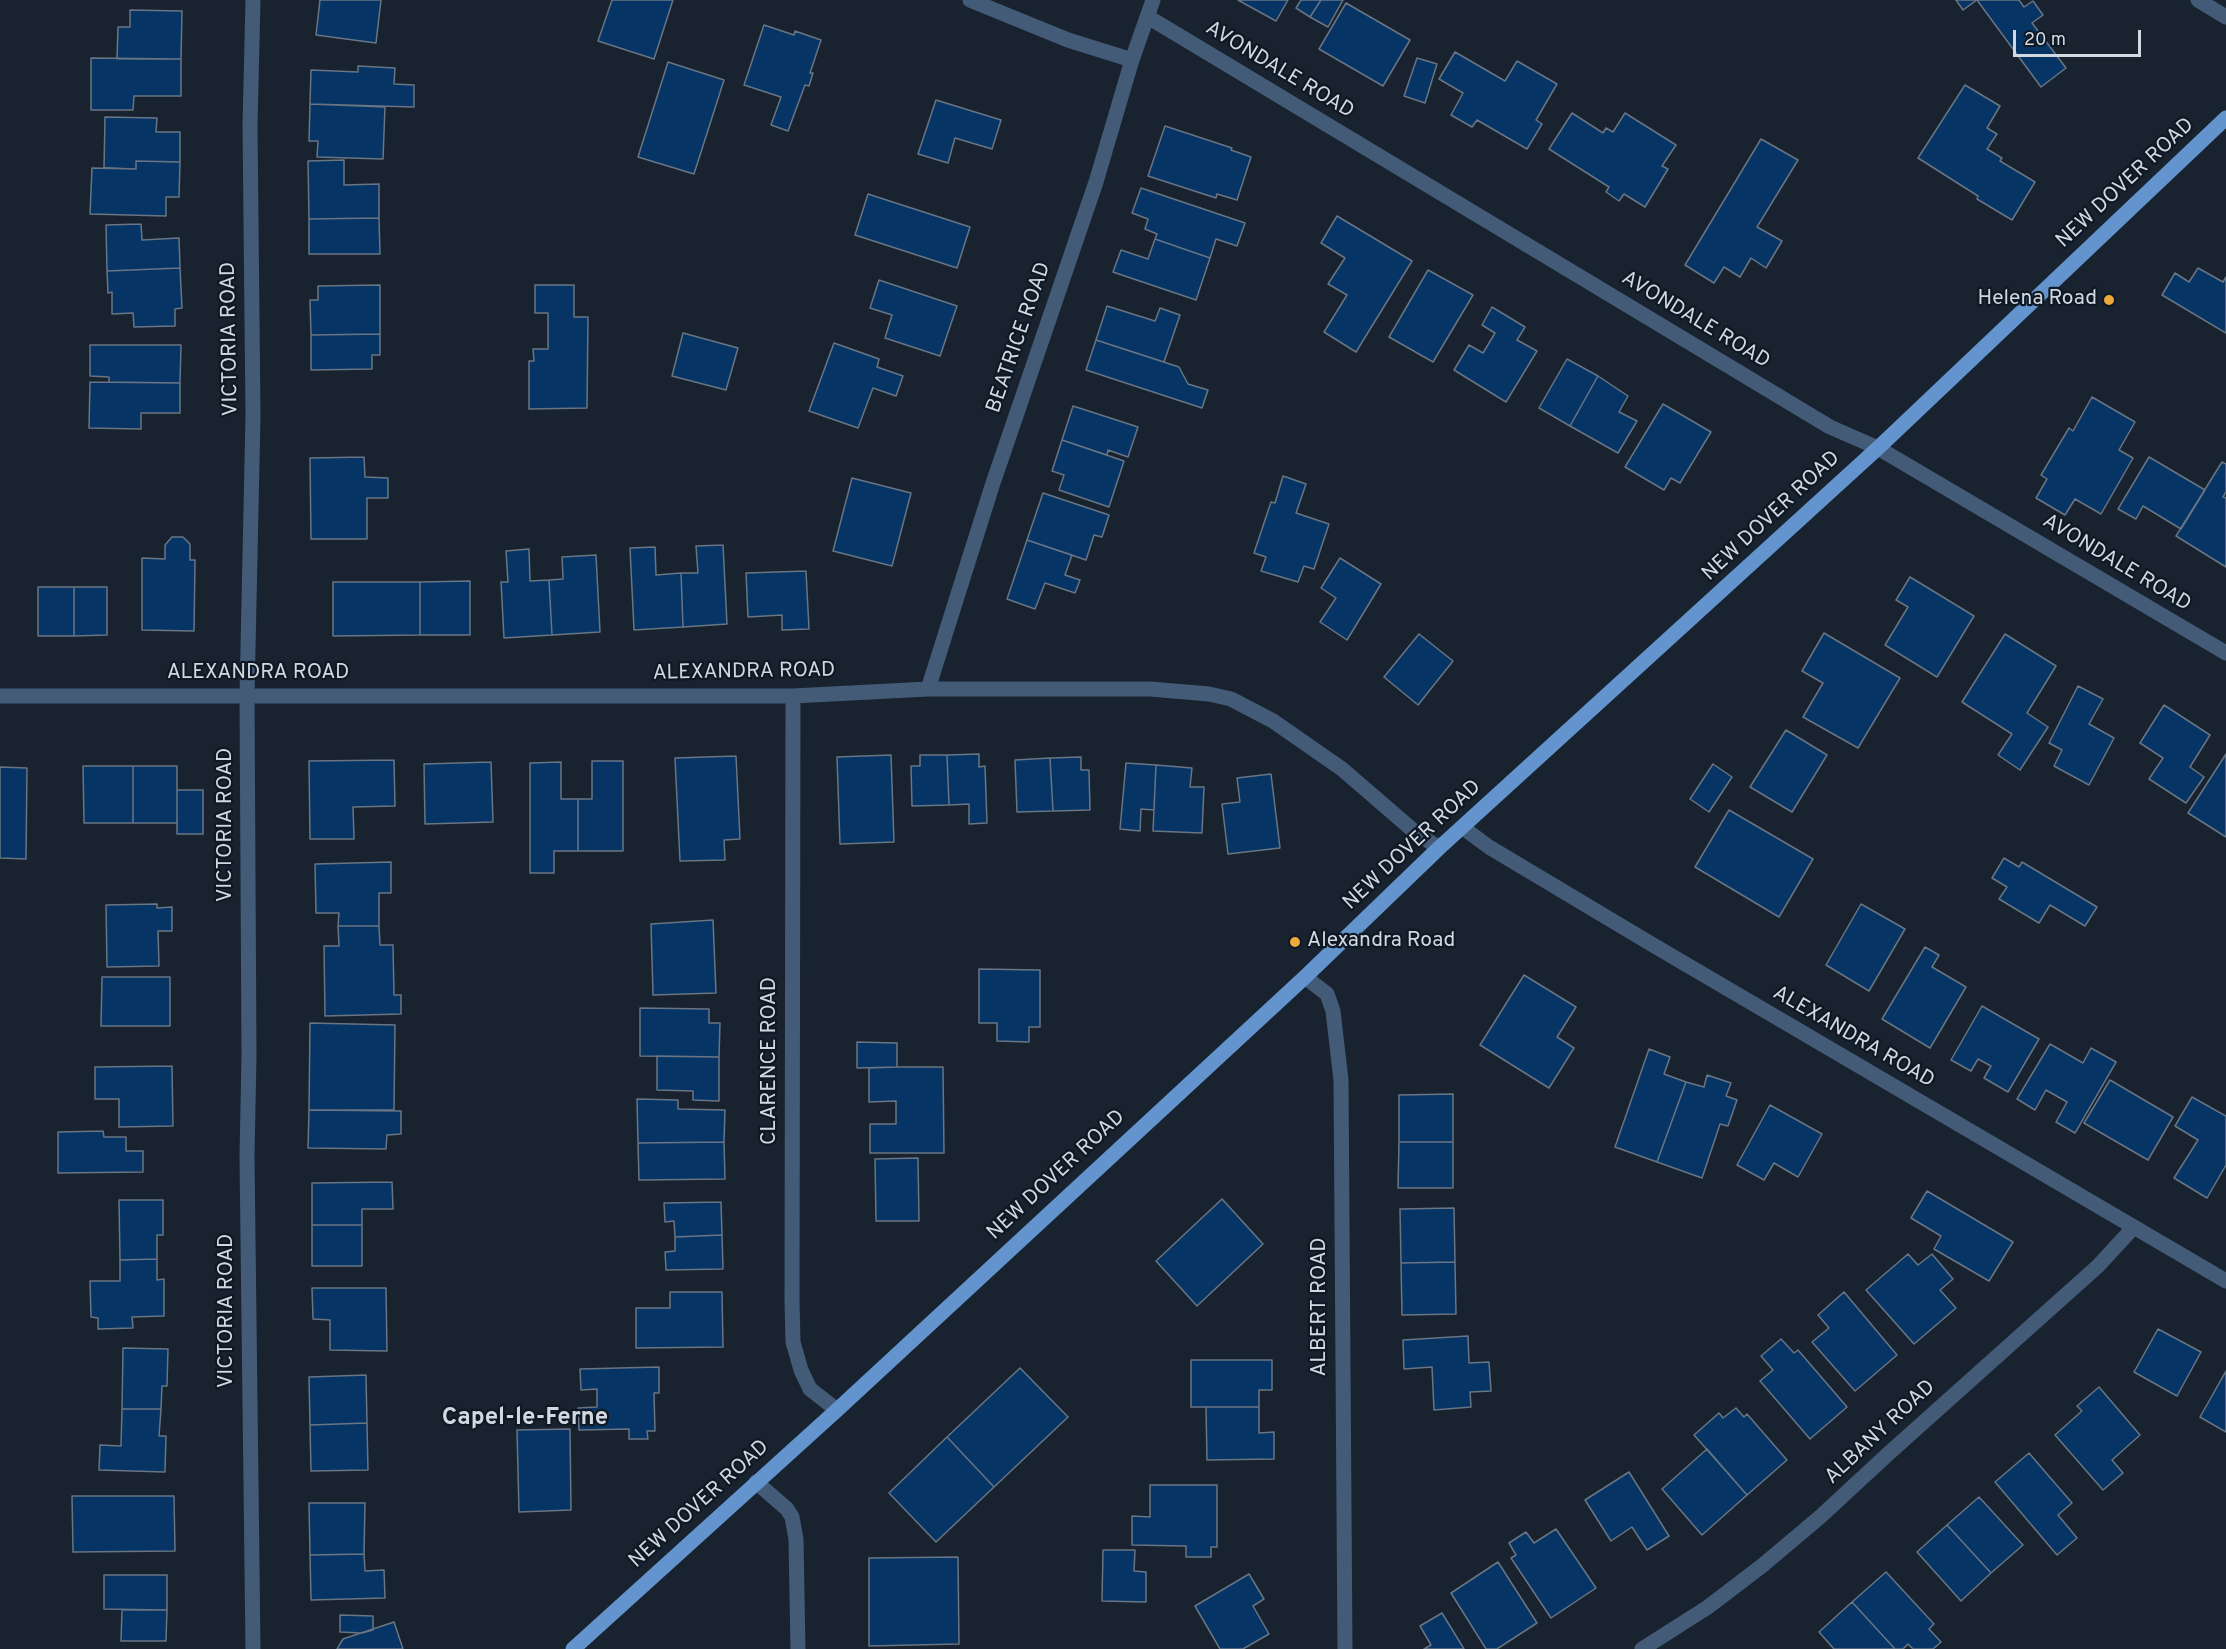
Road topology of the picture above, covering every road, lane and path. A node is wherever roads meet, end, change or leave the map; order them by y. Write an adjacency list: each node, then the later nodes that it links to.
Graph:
1 (253, 0): 12 (street, VICTORIA ROAD)
2 (970, 0): 7 (street)
3 (1153, 0): 5 (street, BEATRICE ROAD)
4 (2198, 0): 6 (street)
5 (1148, 17): 7 (street, BEATRICE ROAD); 9 (street, AVONDALE ROAD)
6 (2226, 17)
7 (1131, 60): 11 (street, BEATRICE ROAD)
8 (2226, 118): 9 (main road, NEW DOVER ROAD)
9 (1878, 448): 10 (street, AVONDALE ROAD); 15 (main road, NEW DOVER ROAD)
10 (2226, 653)
11 (927, 689): 14 (street, ALEXANDRA ROAD); 16 (street, ALEXANDRA ROAD)
12 (247, 695): 13 (street, ALEXANDRA ROAD); 14 (street, ALEXANDRA ROAD); 22 (street, VICTORIA ROAD)
13 (0, 696)
14 (793, 696): 20 (street, CLARENCE ROAD)
15 (1462, 827): 16 (main road, NEW DOVER ROAD); 18 (street, ALEXANDRA ROAD)
16 (1440, 848): 17 (main road, NEW DOVER ROAD)
17 (1305, 977): 20 (main road, NEW DOVER ROAD); 25 (street, ALBERT ROAD)
18 (2133, 1228): 19 (street, ALEXANDRA ROAD); 26 (street, ALBANY ROAD)
19 (2226, 1281)
20 (837, 1410): 21 (main road, NEW DOVER ROAD)
21 (756, 1482): 23 (main road, NEW DOVER ROAD); 24 (street)
22 (253, 1649)
23 (573, 1649)
24 (798, 1649)
25 (1345, 1649)
26 (1642, 1649)

